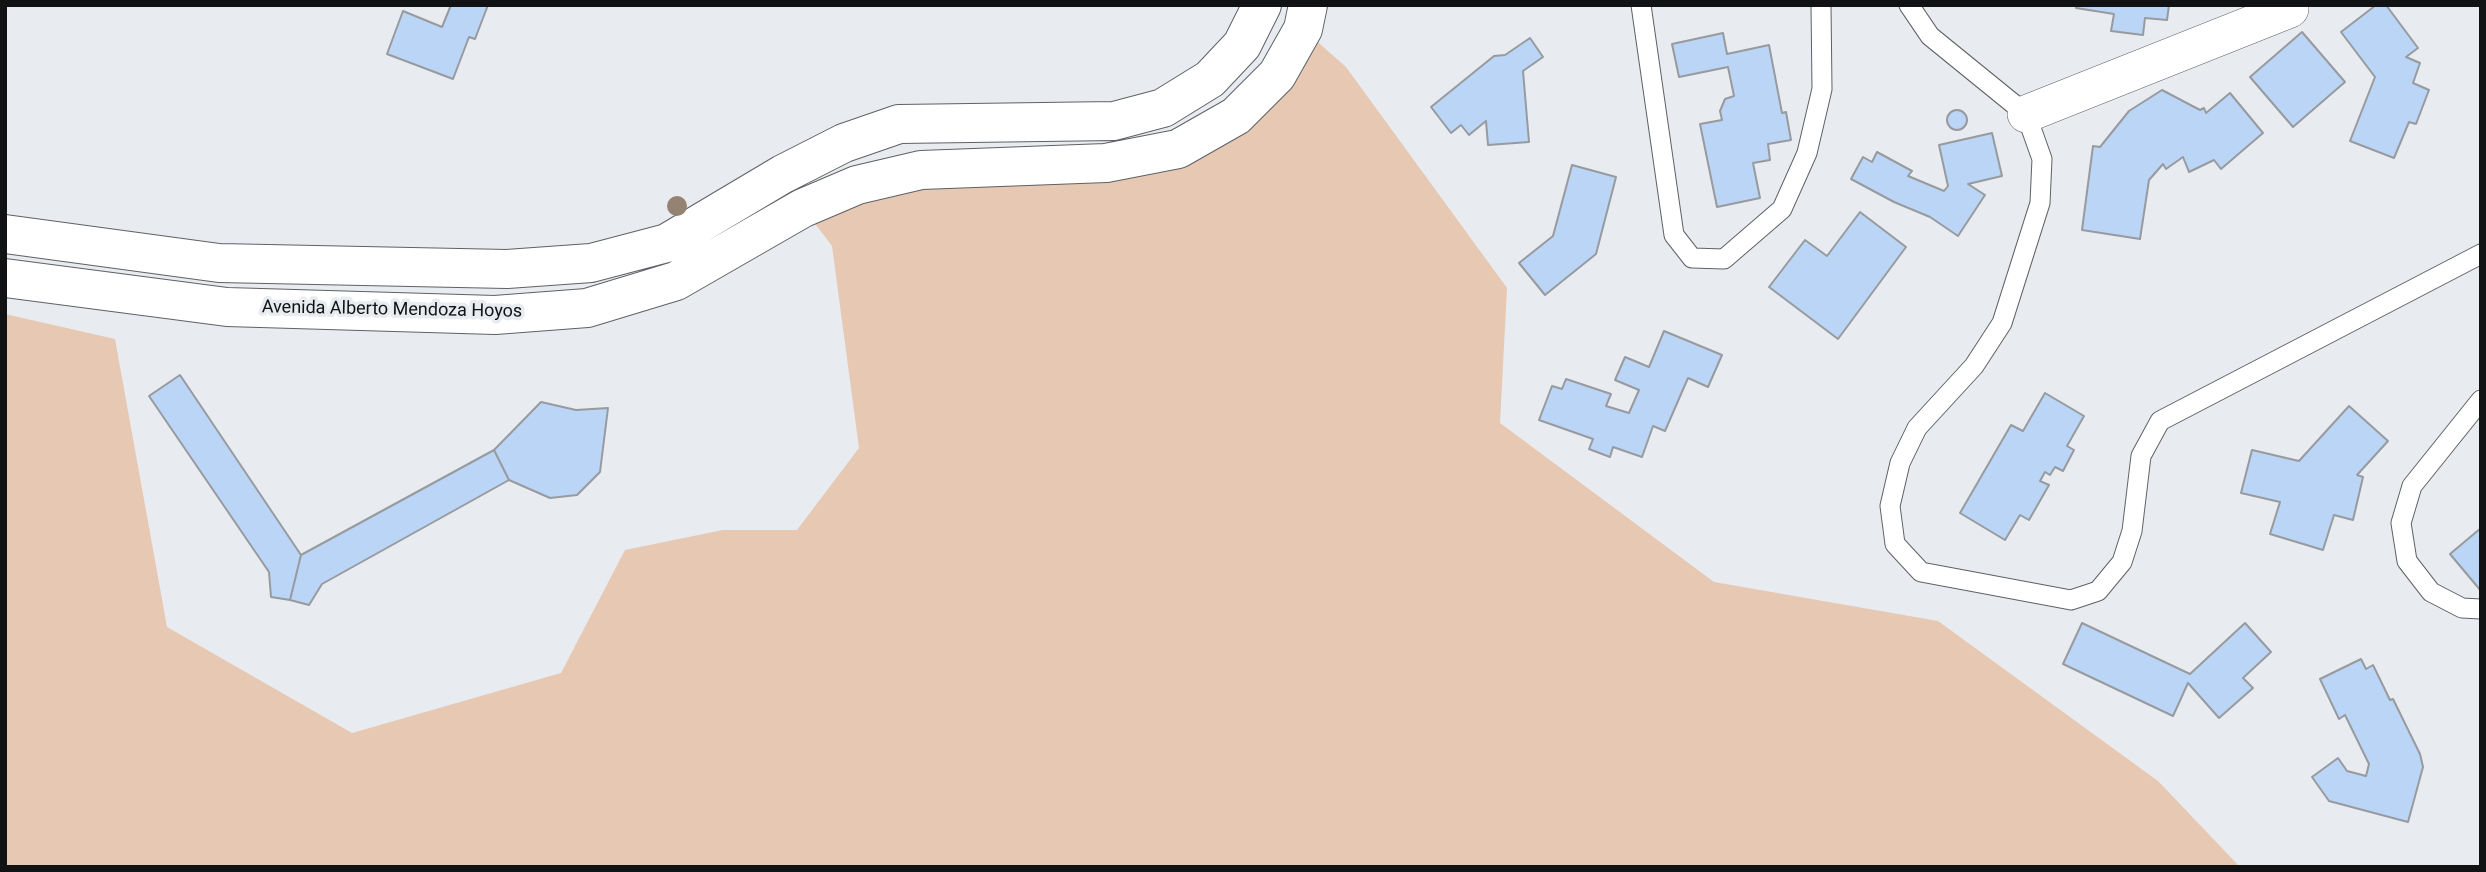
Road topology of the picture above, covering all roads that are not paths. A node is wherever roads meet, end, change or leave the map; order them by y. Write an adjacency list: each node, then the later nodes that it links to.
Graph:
1 (1262, 5): 8 (main road)
2 (1308, 5): 10 (main road, Avenida Alberto Mendoza Hoyos)
3 (1642, 5): 4 (lane)
4 (1821, 5)
5 (1909, 5): 7 (lane)
6 (2290, 9): 7 (street)
7 (2025, 114): 9 (lane)
8 (5, 234)
9 (2481, 254)
10 (5, 278)
11 (2481, 400): 12 (lane)
12 (2481, 609)

